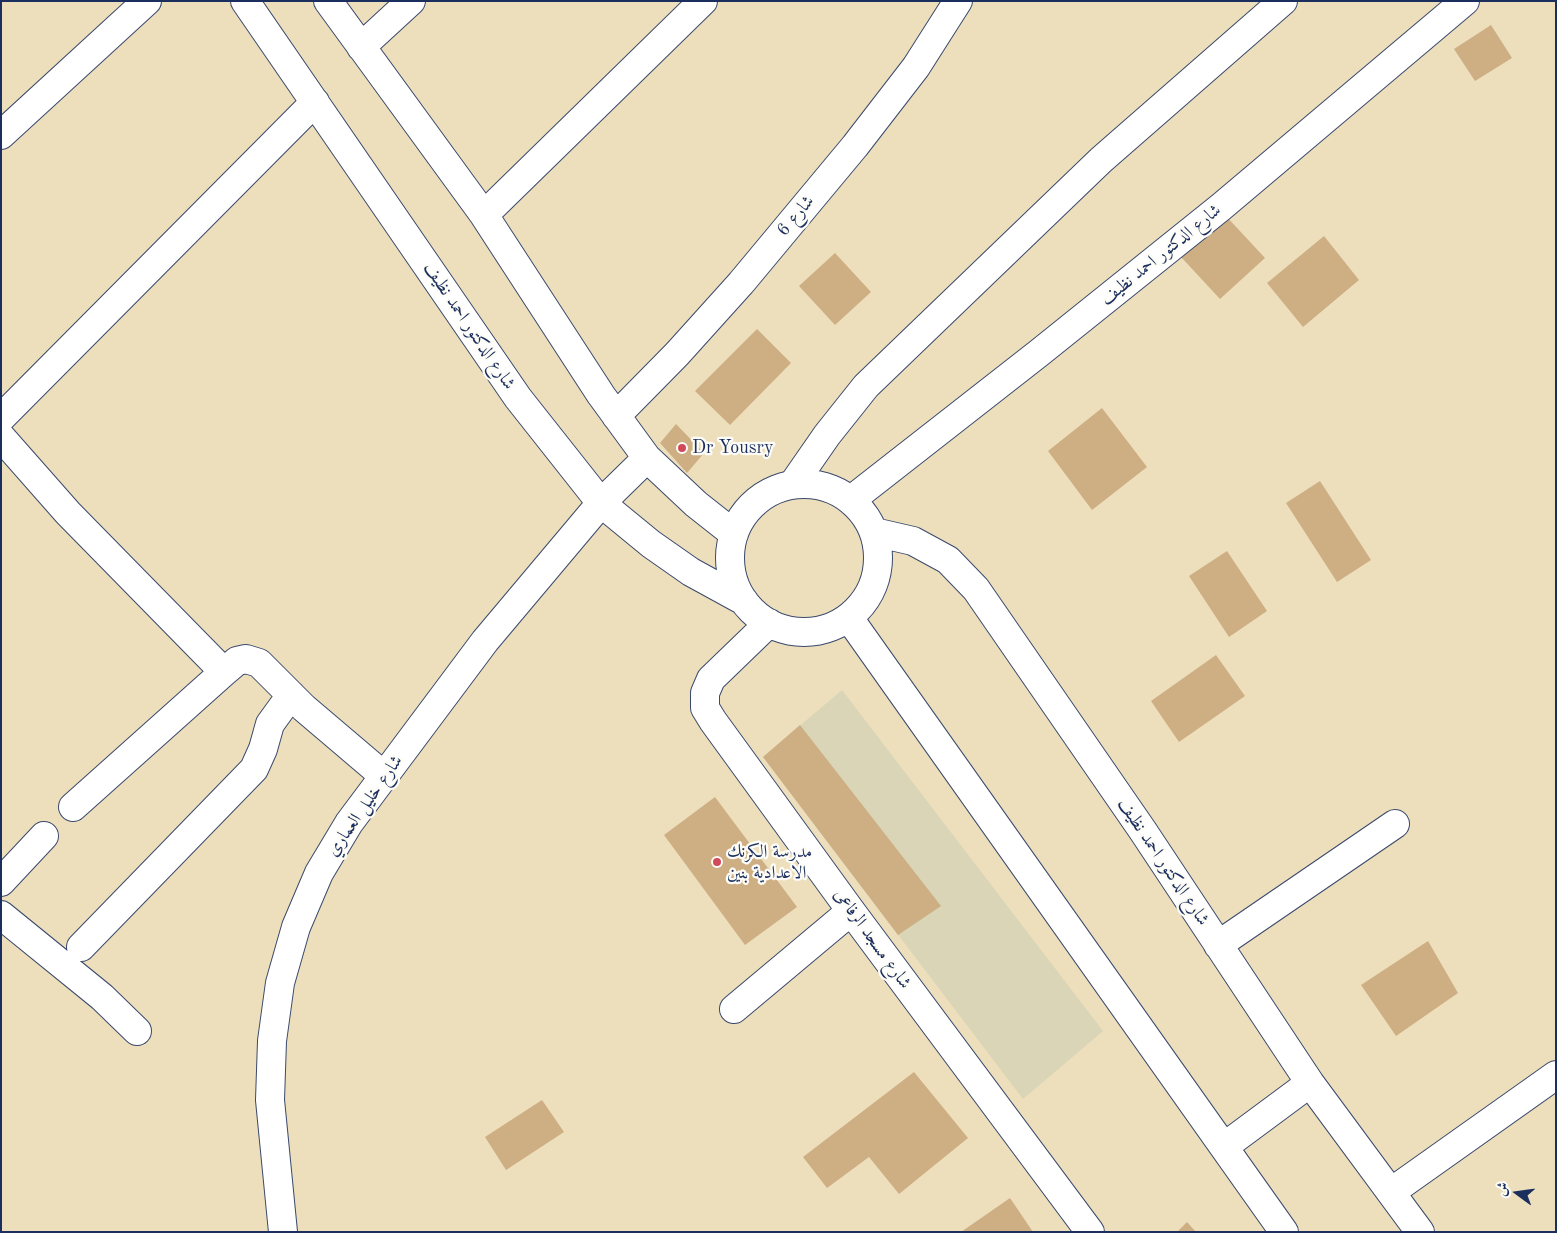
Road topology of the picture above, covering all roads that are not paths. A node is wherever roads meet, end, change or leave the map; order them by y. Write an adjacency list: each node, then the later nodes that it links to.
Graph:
1 (147, 1): 11 (street)
2 (245, 1): 10 (street, شارع الدكتور احمد نظيف)
3 (328, 1): 9 (street)
4 (411, 1): 9 (street)
5 (703, 1): 12 (street)
6 (958, 1): 13 (street, شارع 6)
7 (1283, 1): 17 (street)
8 (1465, 1): 18 (street, شارع الدكتور احمد نظيف)
9 (361, 47): 12 (street)
10 (315, 102): 14 (street); 19 (street, شارع الدكتور احمد نظيف)
11 (1, 135)
12 (484, 214): 13 (street)
13 (616, 416): 16 (street)
14 (1, 418)
15 (1, 437): 25 (street)
16 (647, 458): 19 (street, شارع خليل العماري); 21 (street)
17 (793, 484): 18 (street); 21 (street)
18 (851, 500): 20 (street)
19 (601, 503): 22 (street, شارع الدكتور احمد نظيف); 27 (street, شارع خليل العماري)
20 (874, 532): 23 (street); 34 (street, شارع الدكتور احمد نظيف)
21 (734, 534): 22 (street)
22 (744, 601): 24 (street)
23 (849, 618): 24 (street); 40 (street)
24 (769, 623): 32 (street, شارع مسجد الرفاعى)
25 (224, 672): 26 (street); 28 (street)
26 (292, 695): 27 (street); 35 (street)
27 (384, 776): 42 (street, شارع خليل العماري)
28 (73, 807)
29 (1396, 824): 34 (street)
30 (44, 836): 31 (street)
31 (1, 882)
32 (851, 910): 36 (street); 43 (street, شارع مسجد الرفاعى)
33 (1, 915): 37 (street)
34 (1218, 945): 39 (street, شارع الدكتور احمد نظيف)
35 (81, 947)
36 (734, 1009)
37 (137, 1031)
38 (1556, 1076): 41 (street)
39 (1310, 1083): 40 (street); 41 (street, شارع الدكتور احمد نظيف)
40 (1225, 1146): 44 (street)
41 (1391, 1192): 45 (street, شارع الدكتور احمد نظيف)
42 (284, 1232)
43 (1090, 1232)
44 (1284, 1232)
45 (1420, 1232)

